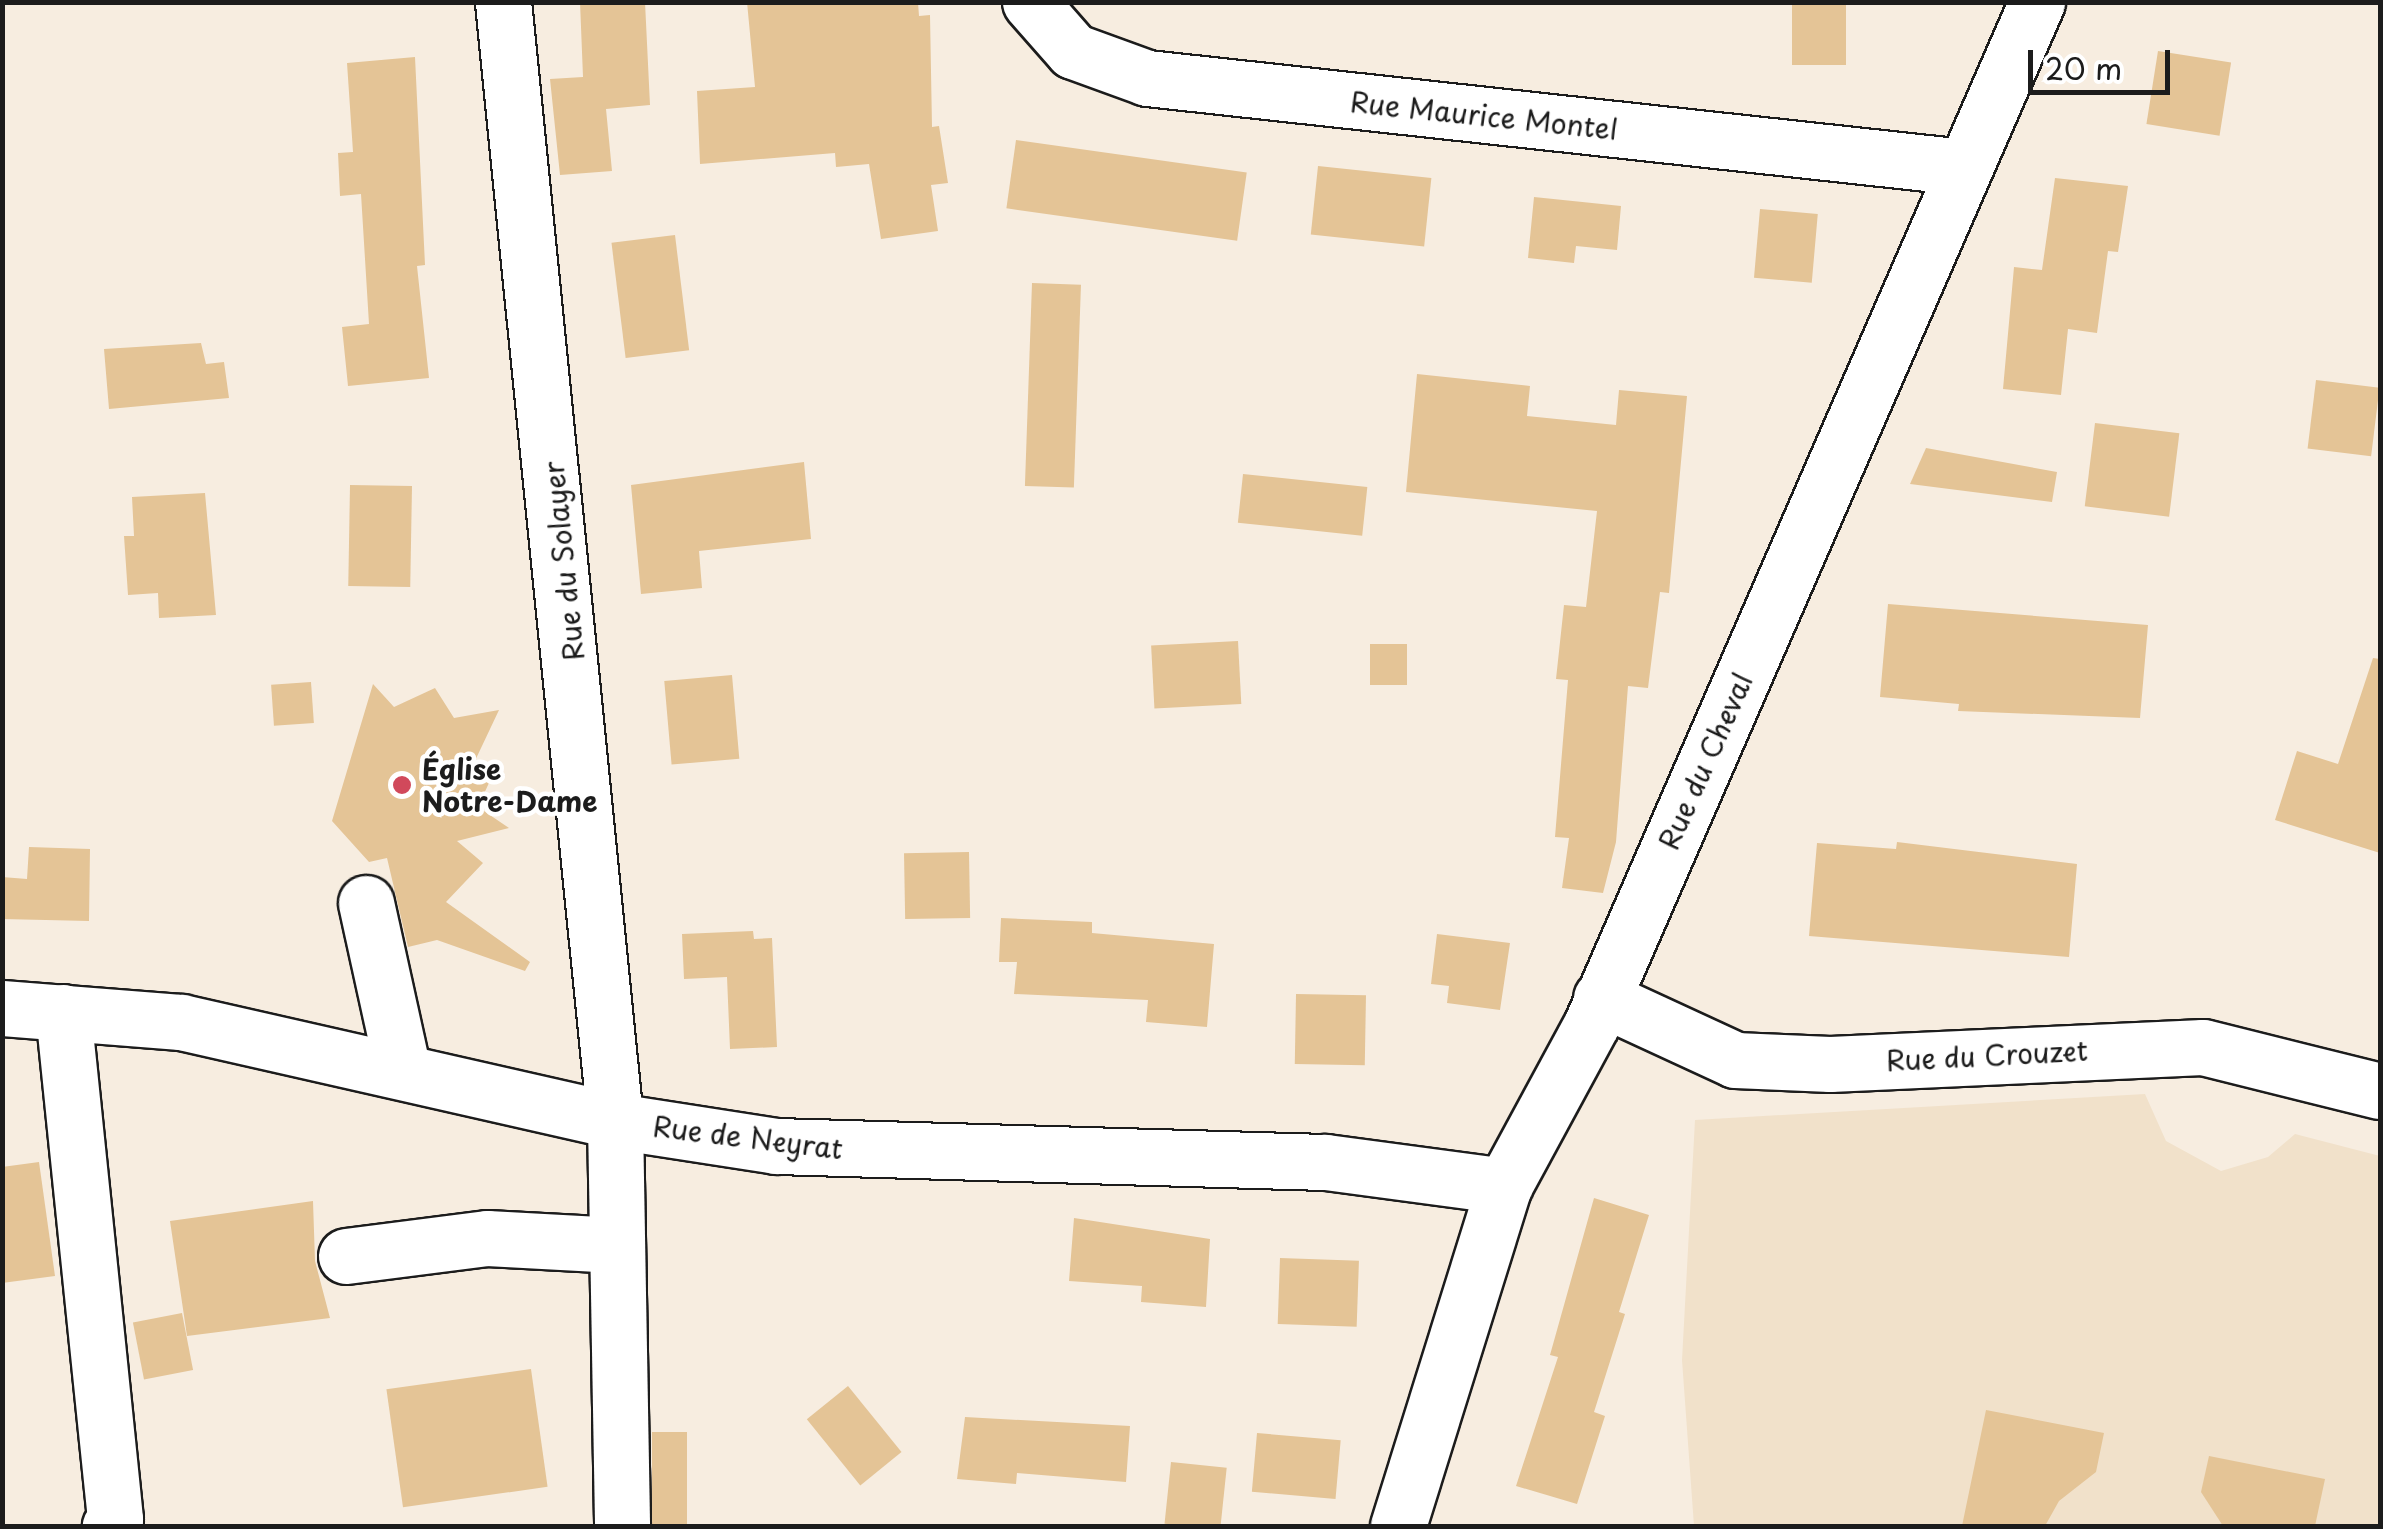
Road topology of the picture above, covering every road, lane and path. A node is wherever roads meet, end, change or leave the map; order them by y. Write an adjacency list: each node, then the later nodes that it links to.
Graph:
1 (503, 2): 11 (street, Rue du Solayer)
2 (1030, 2): 4 (street, Rue Maurice Montel)
3 (2037, 2): 4 (street, Rue du Cheval)
4 (1964, 167): 6 (street, Rue du Cheval)
5 (366, 903): 9 (street)
6 (1601, 998): 10 (street, Rue du Crouzet); 12 (street, Rue du Cheval)
7 (2, 1008): 8 (street, Rue de Neyrat)
8 (63, 1012): 9 (street, Rue de Neyrat); 15 (street)
9 (402, 1067): 11 (street, Rue de Neyrat)
10 (2380, 1090)
11 (614, 1121): 12 (street, Rue de Neyrat); 13 (street, Rue du Solayer)
12 (1504, 1186): 17 (street, Rue du Cheval)
13 (617, 1244): 14 (street); 16 (street, Rue du Solayer)
14 (346, 1256)
15 (110, 1526)
16 (622, 1526)
17 (1398, 1526)

